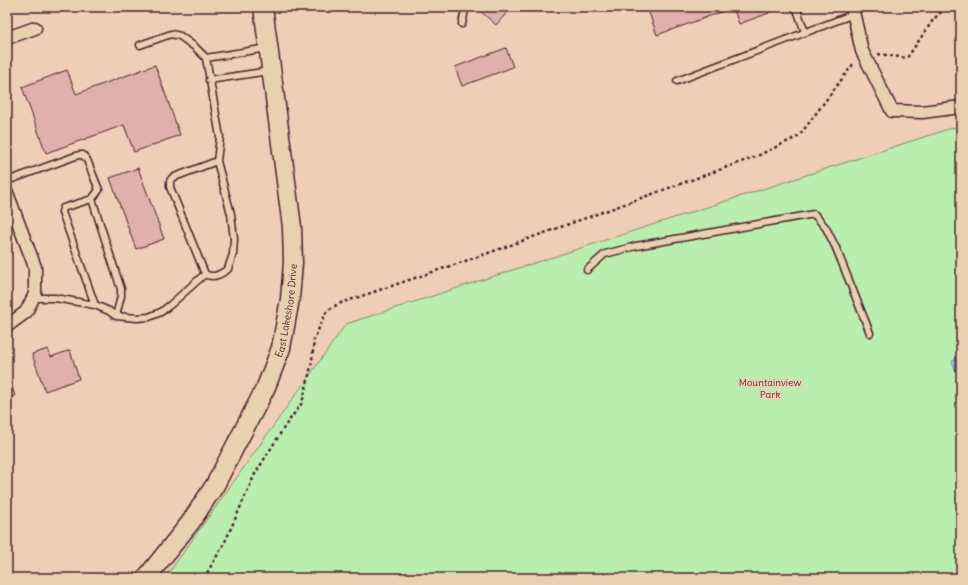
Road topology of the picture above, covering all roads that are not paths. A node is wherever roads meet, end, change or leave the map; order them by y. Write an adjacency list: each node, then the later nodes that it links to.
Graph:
1 (262, 7): 10 (main road, East Lakeshore Drive)
2 (468, 7): 5 (lane)
3 (796, 7): 7 (lane)
4 (853, 10): 7 (lane); 15 (street)
5 (462, 24)
6 (35, 28): 8 (street)
7 (805, 32): 14 (lane)
8 (7, 38)
9 (140, 45): 11 (lane)
10 (268, 47): 11 (lane); 12 (main road, East Lakeshore Drive)
11 (206, 58): 13 (lane)
12 (271, 70): 13 (lane); 27 (main road, East Lakeshore Drive)
13 (209, 80): 16 (lane)
14 (677, 81)
15 (961, 107)
16 (217, 161): 21 (lane); 21 (lane)
17 (7, 181): 19 (lane)
18 (7, 193): 22 (street)
19 (92, 199): 23 (lane); 24 (lane)
20 (587, 270): 26 (lane)
21 (205, 274): 24 (lane)
22 (33, 298): 23 (lane); 25 (street)
23 (95, 305): 24 (lane)
24 (116, 316)
25 (7, 326)
26 (870, 333)
27 (146, 578)

